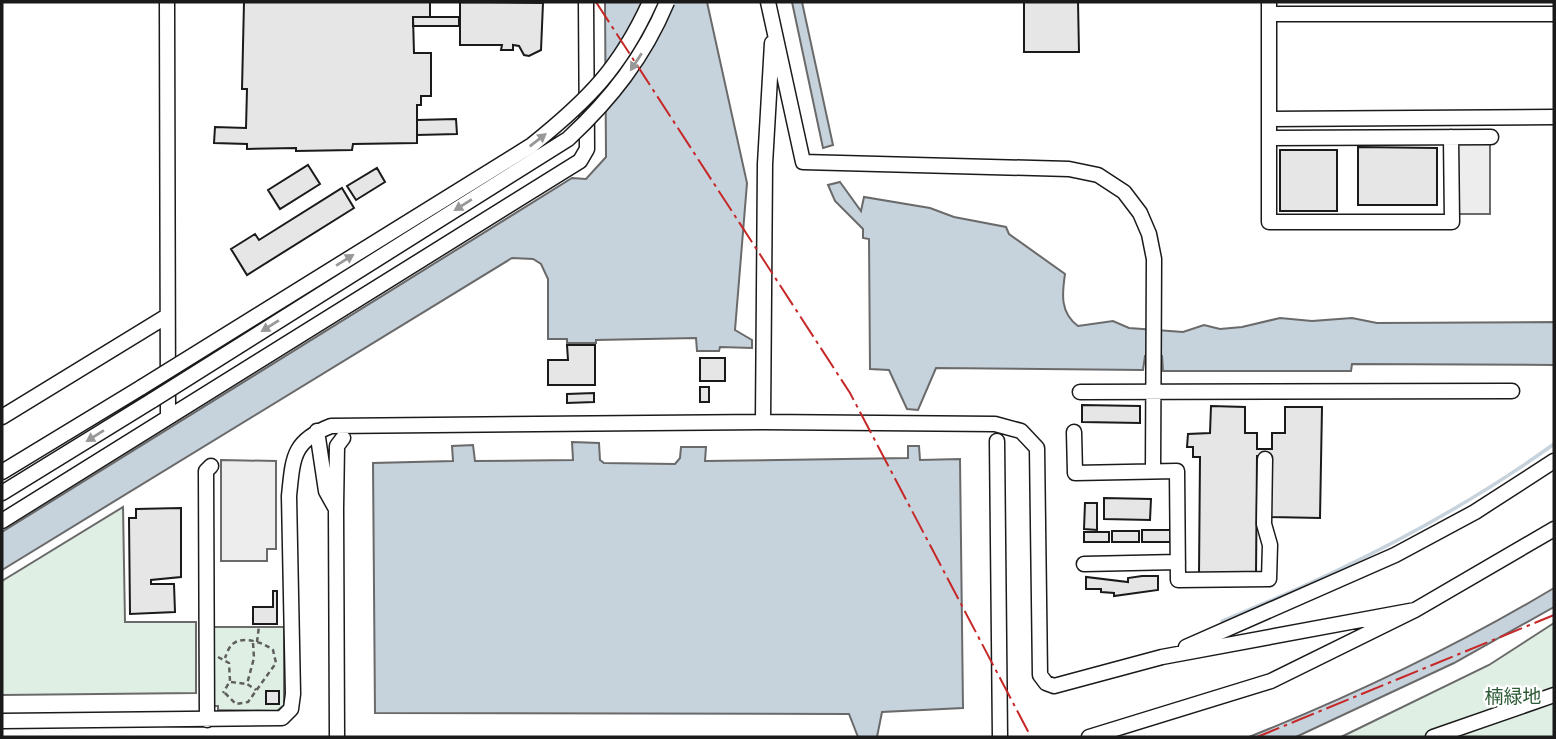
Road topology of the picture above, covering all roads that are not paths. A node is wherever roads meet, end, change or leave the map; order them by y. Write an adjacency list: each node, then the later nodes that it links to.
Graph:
1 (167, 2): 14 (street)
2 (586, 2): 18 (street)
3 (650, 2): 29 (street, one-way to 3, bridge)
4 (667, 2): 30 (street, one-way to 30, bridge)
5 (768, 2): 8 (street)
6 (1269, 8): 7 (street); 10 (street)
7 (1554, 14)
8 (773, 24): 15 (street); 20 (street)
9 (1554, 117): 10 (street)
10 (1269, 119): 13 (street)
11 (1451, 137): 12 (street); 13 (street); 13 (street)
12 (1491, 137)
13 (1269, 138)
14 (167, 316): 18 (street); 19 (street)
15 (1153, 391): 16 (street); 17 (street); 28 (street)
16 (1512, 391)
17 (1080, 392)
18 (168, 416): 32 (street)
19 (2, 417)
20 (763, 422): 21 (street); 37 (street)
21 (317, 431): 31 (street); 39 (street)
22 (1074, 432): 28 (street)
23 (343, 438): 31 (street)
24 (997, 441): 42 (street)
25 (1265, 459): 34 (street)
26 (1554, 461): 37 (street)
27 (211, 466): 39 (street)
28 (1153, 471): 34 (street)
29 (2, 472)
30 (2, 493)
31 (336, 509): 41 (street)
32 (2, 521)
33 (1554, 529): 36 (street)
34 (1178, 562): 35 (street)
35 (1084, 564)
36 (1415, 610): 37 (street); 43 (street)
37 (1162, 657)
38 (1554, 695): 44 (street)
39 (206, 720): 40 (street)
40 (2, 721)
41 (337, 737)
42 (1000, 737)
43 (1089, 737)
44 (1433, 737)

